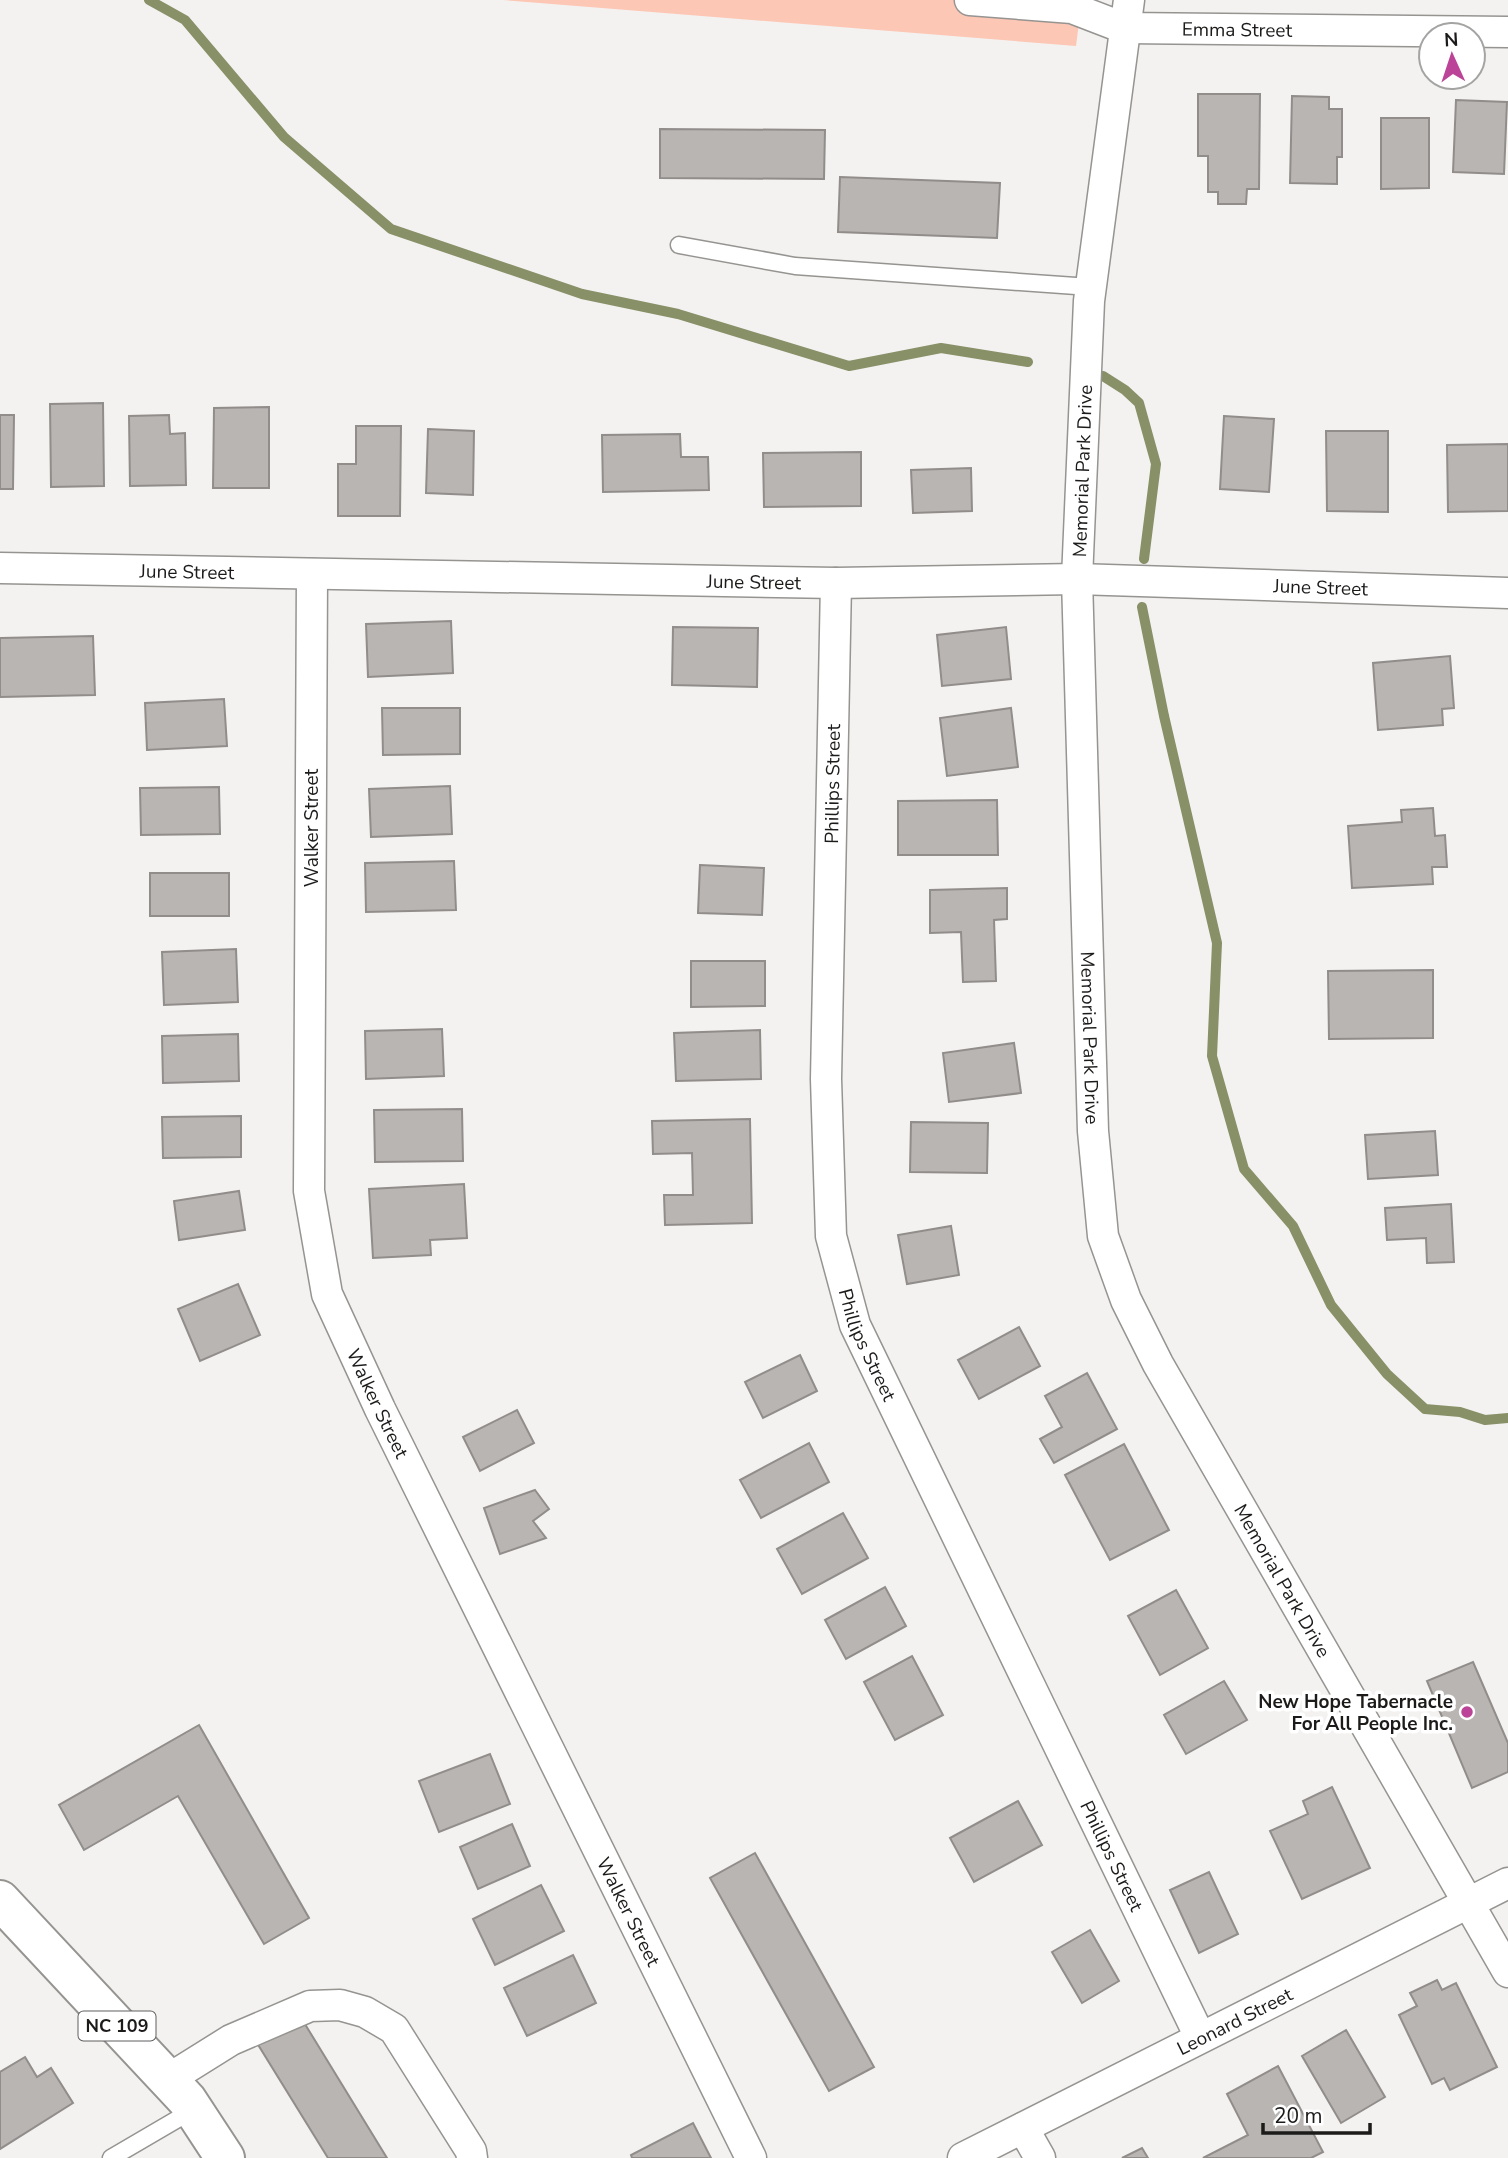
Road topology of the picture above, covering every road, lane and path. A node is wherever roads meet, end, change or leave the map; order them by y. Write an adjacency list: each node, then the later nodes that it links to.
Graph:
1 (970, 0): 2 (street, Emma Street)
2 (1127, 14): 3 (street, Emma Street); 5 (street, Memorial Park Drive)
3 (1508, 32)
4 (679, 245): 5 (lane)
5 (1090, 287): 8 (street, Memorial Park Drive)
6 (0, 568): 7 (street, June Street)
7 (312, 574): 9 (street, June Street); 22 (street, Walker Street)
8 (1077, 579): 9 (street, June Street); 10 (street, June Street); 13 (street, Memorial Park Drive)
9 (836, 583): 15 (street, Phillips Street)
10 (1508, 593)
11 (1508, 1883): 13 (street, Leonard Street)
12 (0, 1900): 16 (main road, NC 109)
13 (1468, 1902): 14 (street, Memorial Park Drive); 15 (street, Leonard Street)
14 (1508, 1972)
15 (1200, 2037): 18 (street, Leonard Street)
16 (167, 2080): 17 (main road, NC 109); 21 (street)
17 (193, 2110): 19 (lane); 20 (main road, NC 109)
18 (1023, 2128): 23 (street, Leonard Street); 24 (street)
19 (111, 2158)
20 (225, 2158)
21 (472, 2158)
22 (751, 2158)
23 (962, 2158)
24 (1040, 2158)

